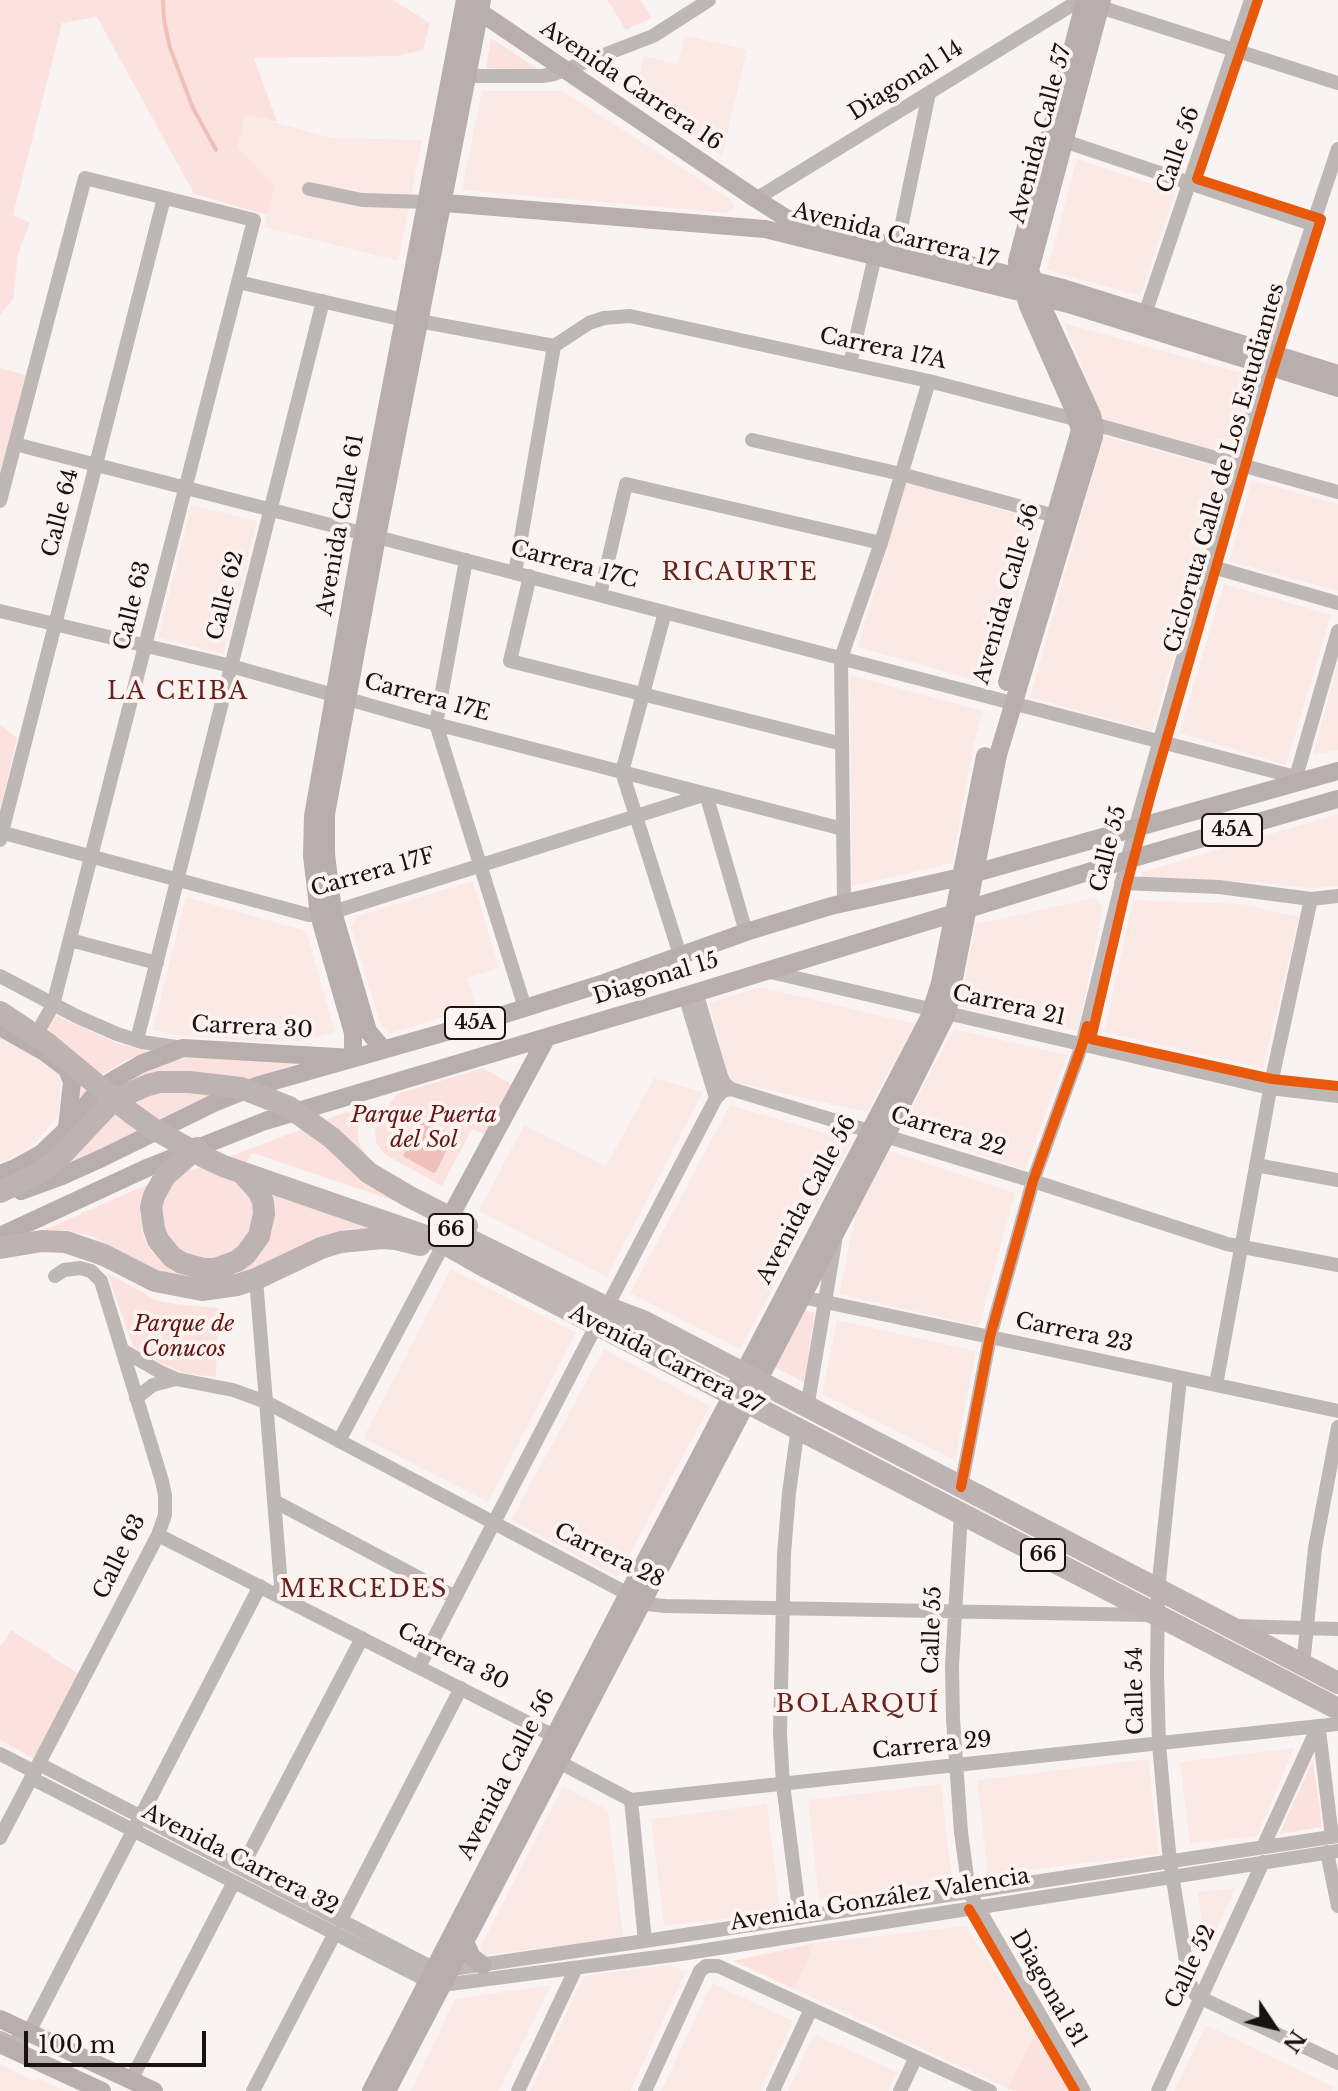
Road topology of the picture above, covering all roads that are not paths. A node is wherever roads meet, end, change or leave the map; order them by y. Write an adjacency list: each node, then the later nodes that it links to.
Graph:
1 (709, 0): 6 (street)
2 (1251, 0): 5 (street, Calle 56)
3 (1091, 1): 5 (street); 11 (street, Diagonal 14); 12 (main road, Avenida Calle 57); 24 (main road, Avenida Calle 57)
4 (470, 3): 7 (main road, Avenida Carrera 16); 8 (main road, Avenida Calle 61); 17 (main road, Avenida Calle 61)
5 (1234, 50): 9 (street); 14 (street, Calle 56)
6 (601, 56): 7 (street); 10 (street)
7 (566, 70): 8 (street); 10 (main road, Avenida Carrera 16)
8 (467, 76): 17 (main road, Avenida Calle 61)
9 (1338, 83)
10 (591, 88): 18 (main road, Avenida Carrera 16)
11 (929, 93): 18 (street, Diagonal 14); 21 (street)
12 (1064, 141): 14 (street); 24 (main road, Avenida Calle 57)
13 (1338, 149): 19 (street, Calle 55)
14 (1189, 183): 19 (street); 26 (street, Calle 56)
15 (309, 189): 17 (street)
16 (164, 198): 23 (street, Calle 63); 36 (street); 38 (street, Calle 64)
17 (434, 202): 20 (main road, Avenida Carrera 17); 27 (main road, Avenida Calle 61)
18 (759, 202): 20 (main road); 21 (main road, Avenida Carrera 17)
19 (1312, 224): 29 (street, Calle 55)
20 (752, 227): 22 (main road, Avenida Carrera 17)
21 (897, 247): 24 (main road, Avenida Carrera 17)
22 (875, 256): 24 (main road, Avenida Carrera 17); 30 (street)
23 (238, 282): 25 (street); 40 (street, Calle 63)
24 (1029, 287): 26 (main road, Avenida Carrera 17); 29 (main road, Avenida Carrera 17); 34 (main road, Avenida Calle 56)
25 (323, 301): 27 (street); 43 (street, Calle 62)
26 (1145, 314): 29 (main road, Avenida Carrera 17)
27 (411, 320): 28 (street); 45 (main road, Avenida Calle 61)
28 (554, 346): 30 (street, Carrera 17A); 49 (street)
29 (1268, 358): 31 (main road, Avenida Carrera 17); 33 (main road, Avenida Carrera 17); 37 (street, Calle 55)
30 (850, 364): 32 (street, Carrera 17A)
31 (1338, 374)
32 (929, 381): 34 (street, Carrera 17A); 39 (street)
33 (1338, 388)
34 (1086, 421): 37 (street, Carrera 17A); 44 (main road, Avenida Calle 56); 61 (main road, Avenida Calle 56)
35 (752, 440): 39 (street)
36 (15, 444): 38 (street, Carrera 17C); 42 (street)
37 (1237, 464): 41 (street, Carrera 17A); 48 (street, Calle 55)
38 (96, 465): 40 (street, Carrera 17C); 54 (street, Calle 64)
39 (901, 474): 44 (street); 46 (street)
40 (185, 488): 43 (street, Carrera 17C); 56 (street, Calle 63)
41 (1338, 492)
42 (0, 501)
43 (271, 510): 45 (street, Carrera 17C); 58 (street, Calle 62)
44 (1055, 516): 61 (main road, Avenida Calle 56)
45 (370, 535): 47 (street, Carrera 17C); 60 (main road, Avenida Calle 61)
46 (881, 543): 50 (street); 57 (street)
47 (466, 560): 49 (street, Carrera 17C); 62 (street)
48 (1209, 566): 51 (street); 63 (street, Calle 55)
49 (522, 575): 50 (street, Carrera 17C); 59 (street)
50 (600, 595): 53 (street, Carrera 17C)
51 (1338, 603)
52 (0, 611): 54 (street, Carrera 17E)
53 (665, 612): 57 (street, Carrera 17C); 59 (street)
54 (55, 624): 56 (street, Carrera 17E); 73 (street, Calle 64)
55 (1338, 631): 67 (street)
56 (145, 645): 58 (street, Carrera 17E); 74 (street, Calle 63)
57 (841, 658): 61 (street, Carrera 17C); 64 (street)
58 (231, 666): 60 (street, Carrera 17E); 78 (street, Calle 62)
59 (643, 695): 64 (street); 66 (street)
60 (341, 697): 62 (street, Carrera 17E); 84 (main road, Avenida Calle 61)
61 (1007, 702): 63 (street, Carrera 17C); 77 (main road, Avenida Calle 56)
62 (436, 724): 66 (street, Carrera 17E); 76 (street)
63 (1159, 742): 67 (street, Carrera 17C); 72 (street, Calle 55)
64 (842, 744): 71 (street)
65 (1338, 771): 67 (main road, Diagonal 15 / 45A)
66 (622, 772): 68 (street, Carrera 17E); 70 (street)
67 (1299, 780): 72 (main road, Diagonal 15 / 45A)
68 (706, 794): 70 (street, Carrera 17F); 71 (street, Carrera 17E); 85 (street)
69 (1338, 799): 75 (main road, Diagonal 15 / 45A)
70 (636, 816): 76 (street, Carrera 17F); 87 (street)
71 (843, 829): 82 (street)
72 (1135, 829): 75 (street, Calle 55); 77 (main road, Diagonal 15 / 45A)
73 (1, 835): 74 (street, Carrera 17F)
74 (92, 856): 78 (street, Carrera 17F); 86 (street, Calle 63)
75 (1127, 860): 79 (street, Calle 55); 83 (main road, Diagonal 15 / 45A)
76 (481, 865): 84 (street, Carrera 17F); 93 (street)
77 (968, 875): 82 (main road, Diagonal 15 / 45A); 83 (main road, Avenida Calle 56)
78 (178, 879): 84 (street, Carrera 17F); 88 (street, Calle 62)
79 (1121, 883): 81 (street); 99 (street, Calle 55)
80 (1338, 896): 81 (street)
81 (1311, 899): 103 (street)
82 (844, 903): 85 (main road, Diagonal 15 / 45A)
83 (962, 910): 89 (main road, Diagonal 15 / 45A); 95 (main road, Avenida Calle 56)
84 (326, 913): 101 (main road, Avenida Calle 61); 102 (main road, Avenida Calle 61)
85 (746, 932): 87 (main road, Diagonal 15 / 45A)
86 (70, 940): 88 (street); 92 (street, Calle 63)
87 (680, 955): 93 (main road, Diagonal 15 / 45A)
88 (157, 963): 97 (street, Calle 62)
89 (766, 971): 91 (main road, Diagonal 15 / 45A); 95 (street, Carrera 21)
90 (0, 976): 92 (street)
91 (691, 994): 96 (main road, Diagonal 15 / 45A); 104 (street); 106 (street)
92 (53, 1005): 97 (street); 98 (street, Calle 63)
93 (525, 1008): 101 (main road, Diagonal 15 / 45A)
94 (5, 1012): 98 (main road); 111 (highway, Avenida Carrera 27 / 66)
95 (940, 1012): 99 (street, Carrera 21); 108 (main road, Avenida Calle 56)
96 (547, 1037): 109 (main road, Diagonal 15 / 45A); 118 (main road)
97 (137, 1040): 100 (street)
98 (30, 1044): 107 (main road)
99 (1082, 1045): 103 (street, Carrera 21); 115 (street, Calle 55)
100 (183, 1048): 102 (main road, Carrera 30); 107 (main road, Carrera 30)
101 (383, 1049): 102 (main road, Diagonal 15 / 45A)
102 (353, 1058): 117 (main road, Diagonal 15 / 45A)
103 (1270, 1088): 105 (street, Carrera 21); 110 (street)
104 (731, 1089): 106 (street); 108 (street, Carrera 22)
105 (1338, 1096)
106 (716, 1098): 129 (street)
107 (66, 1130): 112 (main road, Carrera 30)
108 (878, 1133): 115 (street, Carrera 22); 119 (main road, Avenida Calle 56); 138 (main road, Avenida Calle 56)
109 (197, 1148): 111 (highway); 120 (main road, Diagonal 15 / 45A)
110 (1256, 1165): 114 (street); 121 (street)
111 (246, 1166): 124 (highway, Avenida Carrera 27 / 66); 131 (highway, Avenida Carrera 27 / 66)
112 (0, 1174)
113 (35, 1175): 116 (highway); 117 (highway); 118 (highway)
114 (1338, 1180)
115 (1033, 1181): 121 (street, Carrera 22); 133 (street, Calle 55)
116 (0, 1184)
117 (0, 1194)
118 (450, 1217): 129 (highway)
119 (837, 1229): 128 (main road, Avenida Calle 56); 130 (street)
120 (0, 1236)
121 (1241, 1247): 125 (street, Carrera 22); 137 (street)
122 (0, 1248): 127 (highway)
123 (440, 1251): 124 (highway); 127 (highway); 144 (street)
124 (482, 1265): 132 (highway, Avenida Carrera 27 / 66)
125 (1338, 1265)
126 (55, 1276): 134 (street, Calle 63)
127 (256, 1279): 140 (street)
128 (802, 1297): 130 (street, Carrera 23); 138 (main road, Avenida Calle 56)
129 (611, 1299): 131 (highway)
130 (825, 1302): 133 (street, Carrera 23); 142 (street)
131 (643, 1321): 138 (highway, Avenida Carrera 27 / 66)
132 (597, 1324): 138 (highway, Avenida Carrera 27 / 66); 148 (street)
133 (990, 1337): 135 (street, Carrera 23); 145 (street, Calle 55)
134 (122, 1350): 136 (street, Carrera 28); 139 (street, Calle 63)
135 (1180, 1378): 137 (street, Carrera 23); 151 (street, Calle 54)
136 (176, 1379): 139 (street); 140 (street, Carrera 28)
137 (1216, 1385): 141 (street, Carrera 23)
138 (745, 1388): 142 (highway, Avenida Carrera 27 / 66); 154 (main road, Avenida Calle 56)
139 (136, 1398): 149 (street, Calle 63)
140 (266, 1402): 144 (street, Carrera 28); 146 (street)
141 (1338, 1411)
142 (802, 1417): 145 (highway, Avenida Carrera 27 / 66); 147 (highway, Avenida Carrera 27 / 66); 155 (street)
143 (1338, 1427): 159 (street)
144 (339, 1441): 148 (street, Carrera 28)
145 (961, 1487): 151 (highway, Avenida Carrera 27 / 66)
146 (274, 1501): 152 (street); 153 (street)
147 (961, 1513): 156 (street, Calle 55); 157 (highway, Avenida Carrera 27 / 66)
148 (494, 1523): 152 (street); 154 (street, Carrera 28)
149 (158, 1535): 150 (street, Carrera 30); 174 (street, Calle 63)
150 (260, 1586): 153 (street, Carrera 30); 177 (street)
151 (1158, 1590): 157 (street, Calle 54); 158 (highway, Avenida Carrera 27 / 66)
152 (455, 1597): 163 (street)
153 (282, 1598): 161 (street, Carrera 30)
154 (635, 1598): 155 (street, Carrera 28); 169 (main road, Avenida Calle 56); 172 (main road, Avenida Calle 56)
155 (782, 1608): 156 (street, Carrera 28); 175 (street)
156 (955, 1611): 157 (street, Carrera 28); 173 (street, Calle 55)
157 (1158, 1615): 166 (highway, Avenida Carrera 27 / 66); 170 (street, Calle 54)
158 (1228, 1626): 159 (street); 162 (highway, Avenida Carrera 27 / 66)
159 (1306, 1628): 160 (street); 162 (street)
160 (1338, 1629)
161 (362, 1638): 163 (street, Carrera 30); 182 (street)
162 (1303, 1665): 164 (highway, Avenida Carrera 27 / 66)
163 (419, 1667): 165 (street, Carrera 30)
164 (1338, 1683)
165 (461, 1688): 169 (street, Carrera 30); 187 (street)
166 (1338, 1709)
167 (1338, 1724): 168 (street, Carrera 29)
168 (1318, 1727): 170 (street, Carrera 29); 179 (street); 180 (street, Calle 52)
169 (554, 1736): 196 (main road, Avenida Calle 56)
170 (1159, 1744): 173 (street, Carrera 29); 181 (street, Calle 54)
171 (0, 1754): 174 (street, Avenida Carrera 32)
172 (559, 1762): 176 (street); 189 (main road, Avenida Calle 56)
173 (956, 1765): 175 (street, Carrera 29); 183 (street, Calle 55)
174 (35, 1771): 177 (street, Avenida Carrera 32); 178 (street, Calle 63)
175 (783, 1784): 176 (street, Carrera 29); 186 (street)
176 (631, 1800): 188 (street)
177 (137, 1823): 182 (street, Avenida Carrera 32); 200 (street)
178 (0, 1838)
179 (1334, 1844): 180 (street, Avenida González Valencia); 184 (street)
180 (1263, 1855): 181 (street, Avenida González Valencia); 197 (street, Calle 52)
181 (1171, 1869): 183 (street, Avenida González Valencia); 185 (street, Avenida González Valencia); 197 (street, Calle 54)
182 (238, 1875): 187 (street, Avenida Carrera 32); 203 (street)
183 (969, 1892): 185 (street, Diagonal 31); 186 (street, Avenida González Valencia)
184 (1338, 1906)
185 (977, 1907): 190 (street, Avenida González Valencia); 214 (street, Diagonal 31)
186 (800, 1918): 188 (street, Avenida González Valencia)
187 (338, 1926): 196 (street, Avenida Carrera 32); 206 (street)
188 (645, 1941): 192 (street, Avenida González Valencia)
189 (465, 1942): 192 (main road); 196 (main road, Avenida Calle 56)
190 (735, 1946): 191 (street, Avenida González Valencia); 194 (street)
191 (681, 1954): 193 (street, Avenida González Valencia); 195 (street)
192 (483, 1965): 196 (street, Avenida González Valencia)
193 (576, 1968): 196 (street, Avenida González Valencia); 209 (street)
194 (725, 1970): 195 (street); 198 (street)
195 (700, 1971): 210 (street)
196 (439, 1976): 207 (main road, Avenida Calle 56); 208 (main road, Avenida Calle 56)
197 (1201, 1998): 202 (street); 215 (street, Calle 52)
198 (811, 2009): 201 (street); 211 (street)
199 (0, 2019): 200 (main road)
200 (11, 2039): 203 (main road); 204 (main road)
201 (916, 2057): 212 (street); 213 (street)
202 (1338, 2063)
203 (131, 2080): 205 (main road)
204 (102, 2091)
205 (154, 2091)
206 (253, 2091)
207 (371, 2091)
208 (387, 2091)
209 (518, 2091)
210 (645, 2091)
211 (773, 2091)
212 (900, 2091)
213 (990, 2091)
214 (1084, 2091)
215 (1158, 2091)

